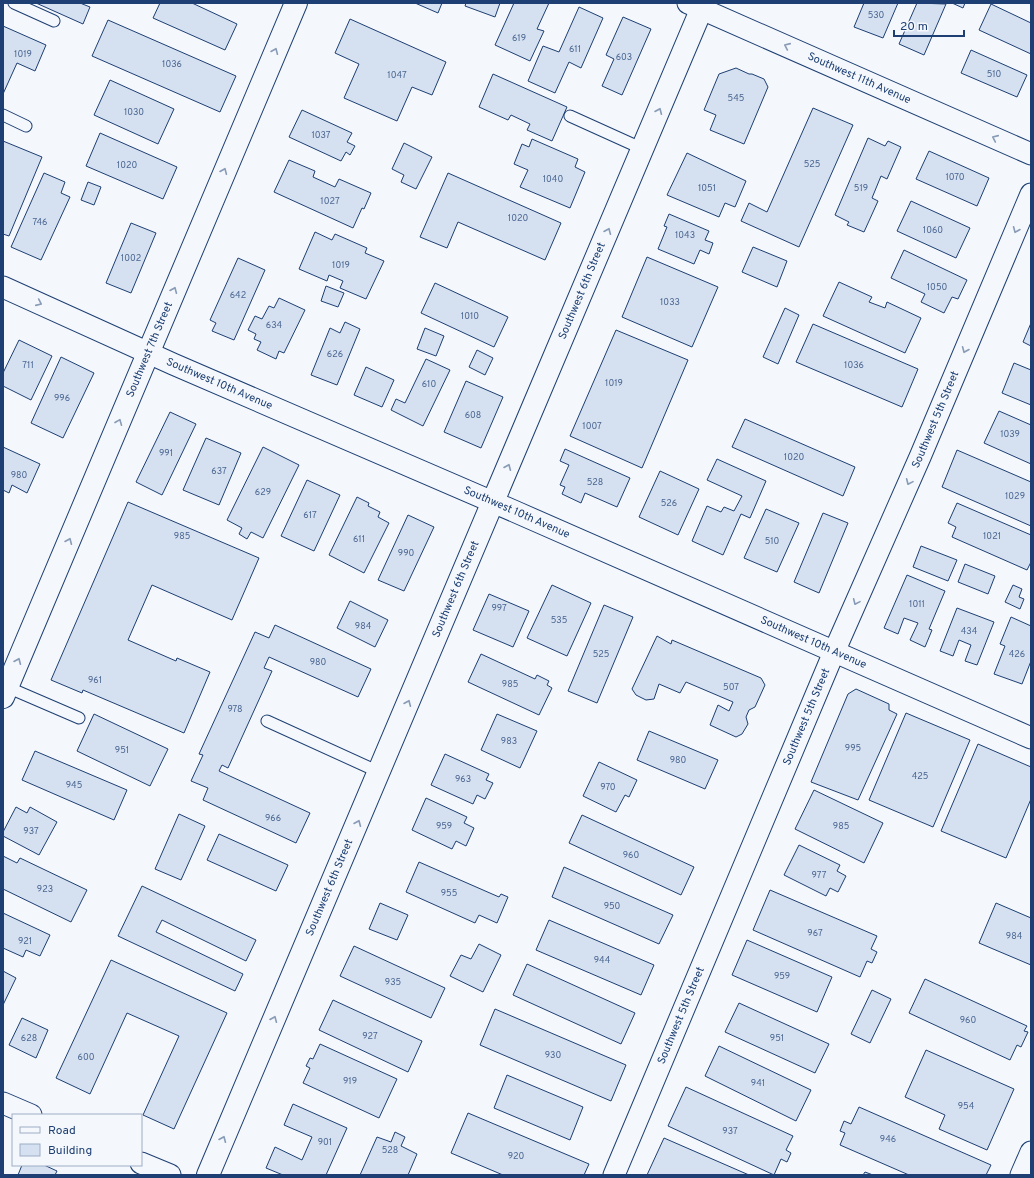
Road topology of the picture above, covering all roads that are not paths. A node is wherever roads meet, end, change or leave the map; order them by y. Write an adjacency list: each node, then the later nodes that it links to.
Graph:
1 (14, 3): 4 (lane)
2 (296, 3): 12 (street, Southwest 7th Street, one-way to 2)
3 (698, 5): 8 (street, Southwest 6th Street, one-way to 3); 9 (street, Southwest 11th Avenue, one-way to 3)
4 (54, 21)
5 (3, 115): 7 (lane)
6 (570, 116): 8 (lane)
7 (26, 126)
8 (643, 148): 13 (street, Southwest 6th Street, one-way to 8)
9 (1031, 154)
10 (1031, 194): 14 (street, Southwest 5th Street, one-way to 14)
11 (3, 287): 12 (street, Southwest 10th Avenue, one-way to 12)
12 (148, 352): 13 (street, Southwest 10th Avenue); 15 (street, Southwest 7th Street, one-way to 12)
13 (493, 503): 14 (street, Southwest 10th Avenue); 19 (street, Southwest 6th Street, one-way to 13)
14 (834, 652): 18 (street, Southwest 10th Avenue); 26 (street, Southwest 5th Street)
15 (5, 692): 16 (lane)
16 (79, 718)
17 (267, 721): 19 (lane)
18 (1031, 738)
19 (379, 772): 25 (street, Southwest 6th Street, one-way to 19)
20 (5, 1109): 21 (street)
21 (27, 1114)
22 (1031, 1152): 27 (street)
23 (142, 1162): 24 (street)
24 (170, 1175)
25 (208, 1175)
26 (614, 1175)
27 (1021, 1175)

